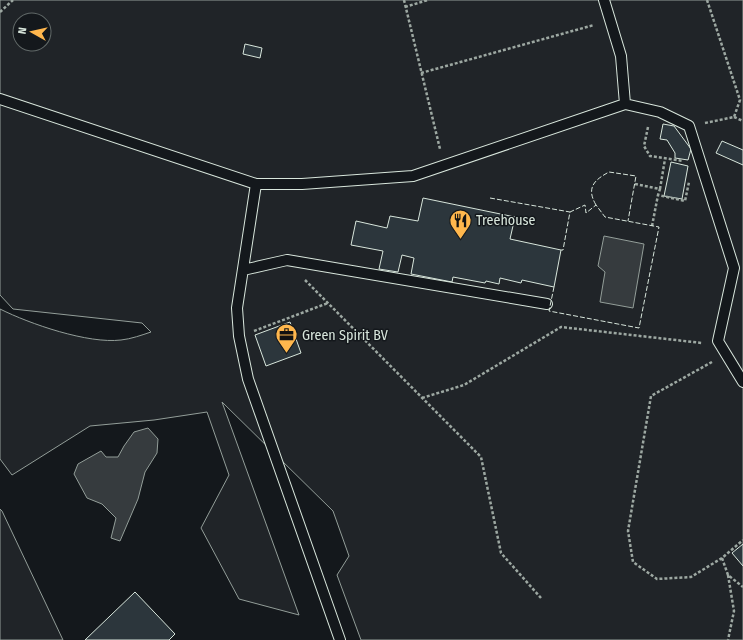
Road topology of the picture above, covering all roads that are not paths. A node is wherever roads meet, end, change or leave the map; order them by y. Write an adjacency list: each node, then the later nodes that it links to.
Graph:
1 (604, 0): 3 (lane)
2 (0, 99): 4 (lane)
3 (625, 104): 4 (lane); 7 (lane)
4 (256, 184): 5 (lane)
5 (243, 270): 6 (lane); 8 (lane)
6 (547, 304)
7 (743, 382)
8 (340, 640)

